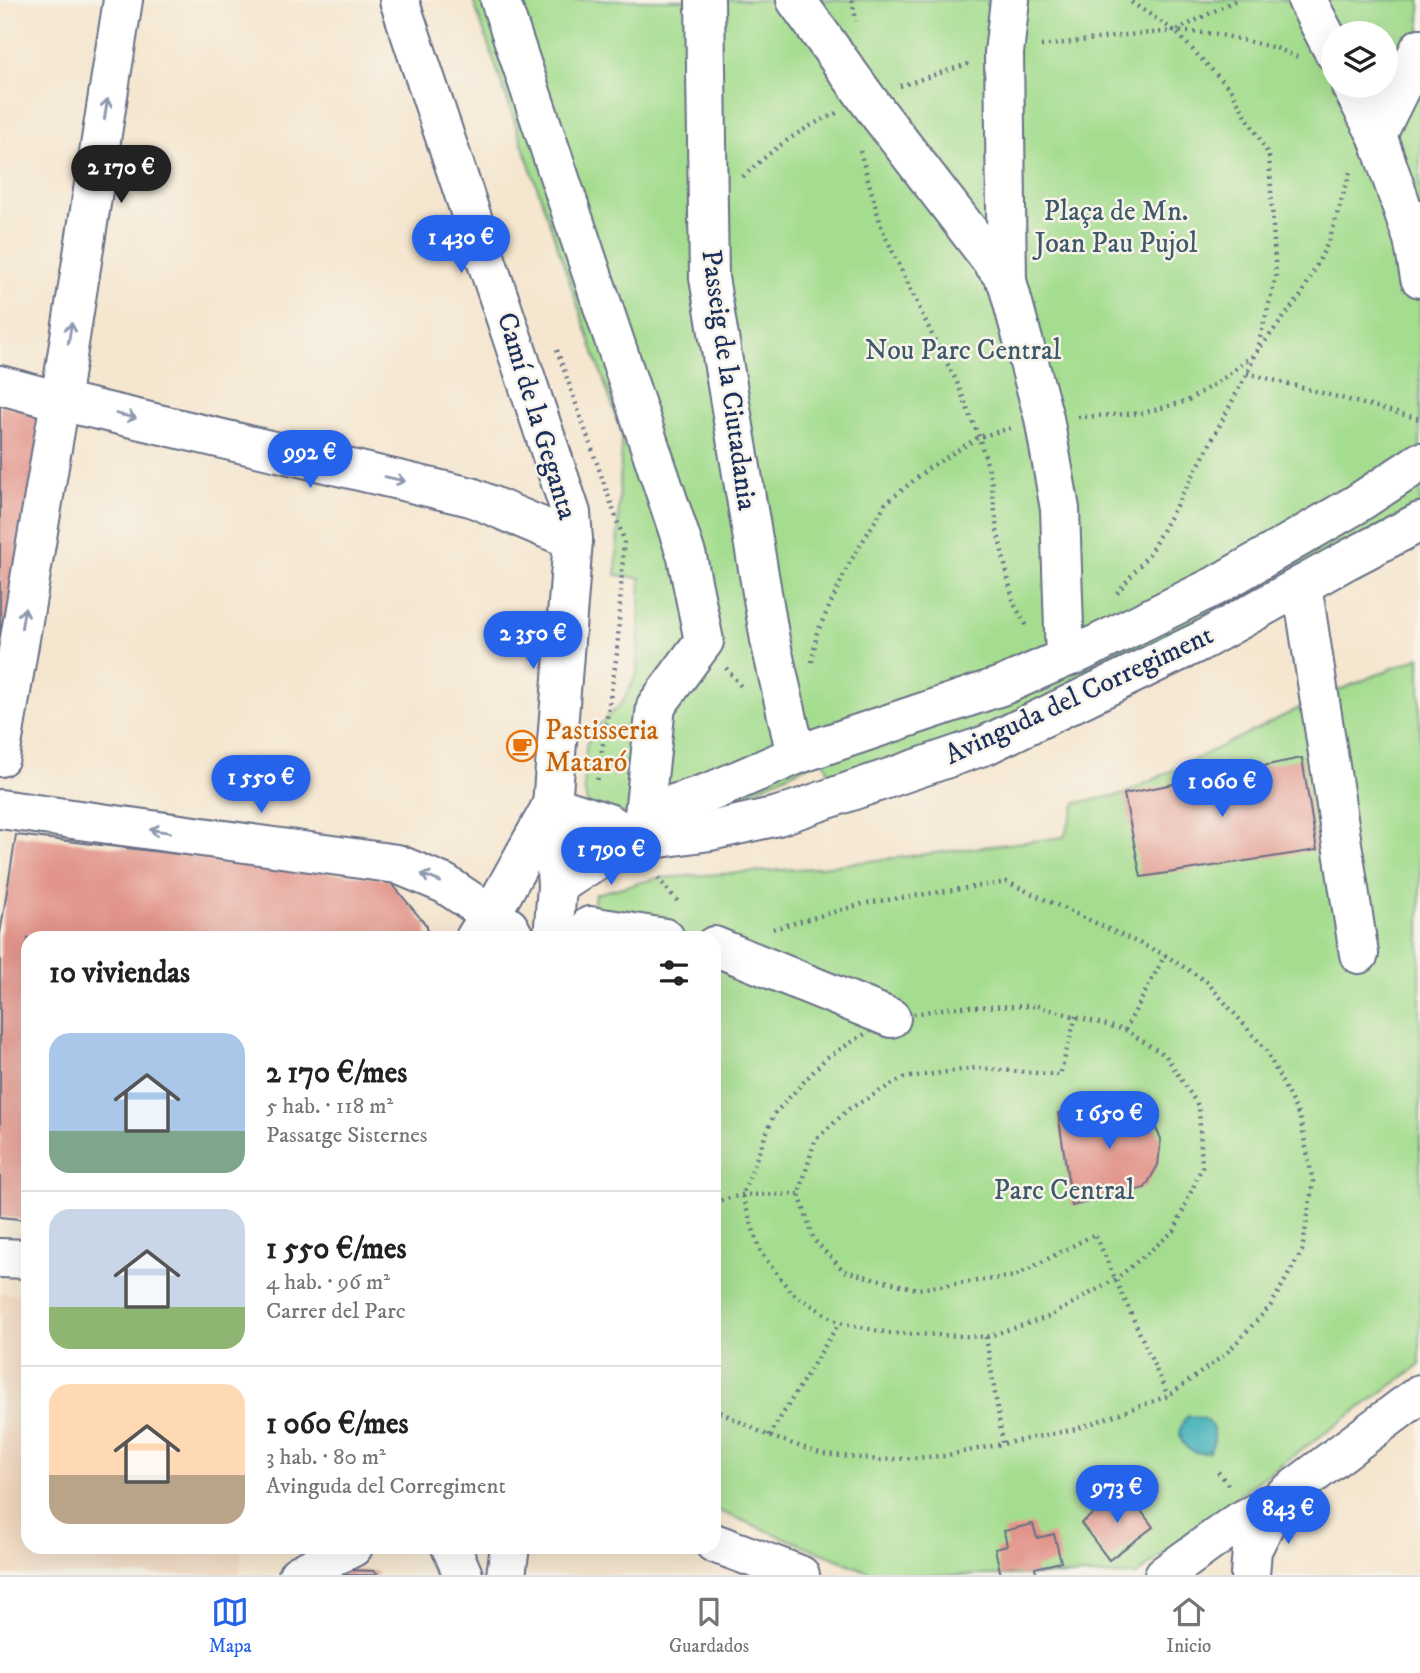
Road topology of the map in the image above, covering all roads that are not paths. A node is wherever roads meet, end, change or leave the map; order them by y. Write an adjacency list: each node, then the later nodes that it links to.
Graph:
1 (123, 0): 15 (street, one-way to 1)
2 (399, 0): 18 (street, Camí de la Geganta)
3 (500, 0): 21 (street)
4 (705, 0): 21 (street, Passeig de la Ciutadania)
5 (796, 0): 13 (street)
6 (1010, 0): 13 (street)
7 (1307, 0): 8 (street)
8 (1321, 27)
9 (1420, 48): 11 (street)
10 (1357, 98): 11 (street)
11 (1377, 135): 12 (street)
12 (1420, 278)
13 (1007, 281): 20 (street)
14 (0, 385): 15 (street)
15 (60, 401): 18 (street, one-way to 18); 22 (street, one-way to 15)
16 (1420, 462): 20 (street)
17 (1420, 522): 19 (street, Avinguda del Corregiment)
18 (573, 540): 23 (street, Camí de la Geganta)
19 (1302, 585): 25 (street, Avinguda del Corregiment); 32 (street)
20 (1051, 664): 21 (street)
21 (796, 755)
22 (0, 757)
23 (552, 805): 25 (street); 26 (street, Camí de la Geganta); 28 (street)
24 (0, 809): 28 (street, one-way to 24)
25 (638, 841): 26 (street, Avinguda del Corregiment)
26 (557, 886): 29 (street, Camí de la Geganta)
27 (590, 926): 30 (street)
28 (493, 930)
29 (554, 931)
30 (621, 931)
31 (721, 949): 33 (street)
32 (1359, 954)
33 (891, 1018)
34 (0, 1258): 35 (street)
35 (21, 1259)
36 (1420, 1394): 37 (street)
37 (1276, 1502): 42 (street); 47 (street)
38 (721, 1546): 46 (street)
39 (340, 1554): 43 (street)
40 (454, 1554): 44 (street)
41 (508, 1554): 45 (street)
42 (1175, 1570)
43 (299, 1575)
44 (463, 1575)
45 (506, 1575)
46 (800, 1575)
47 (1250, 1575)

